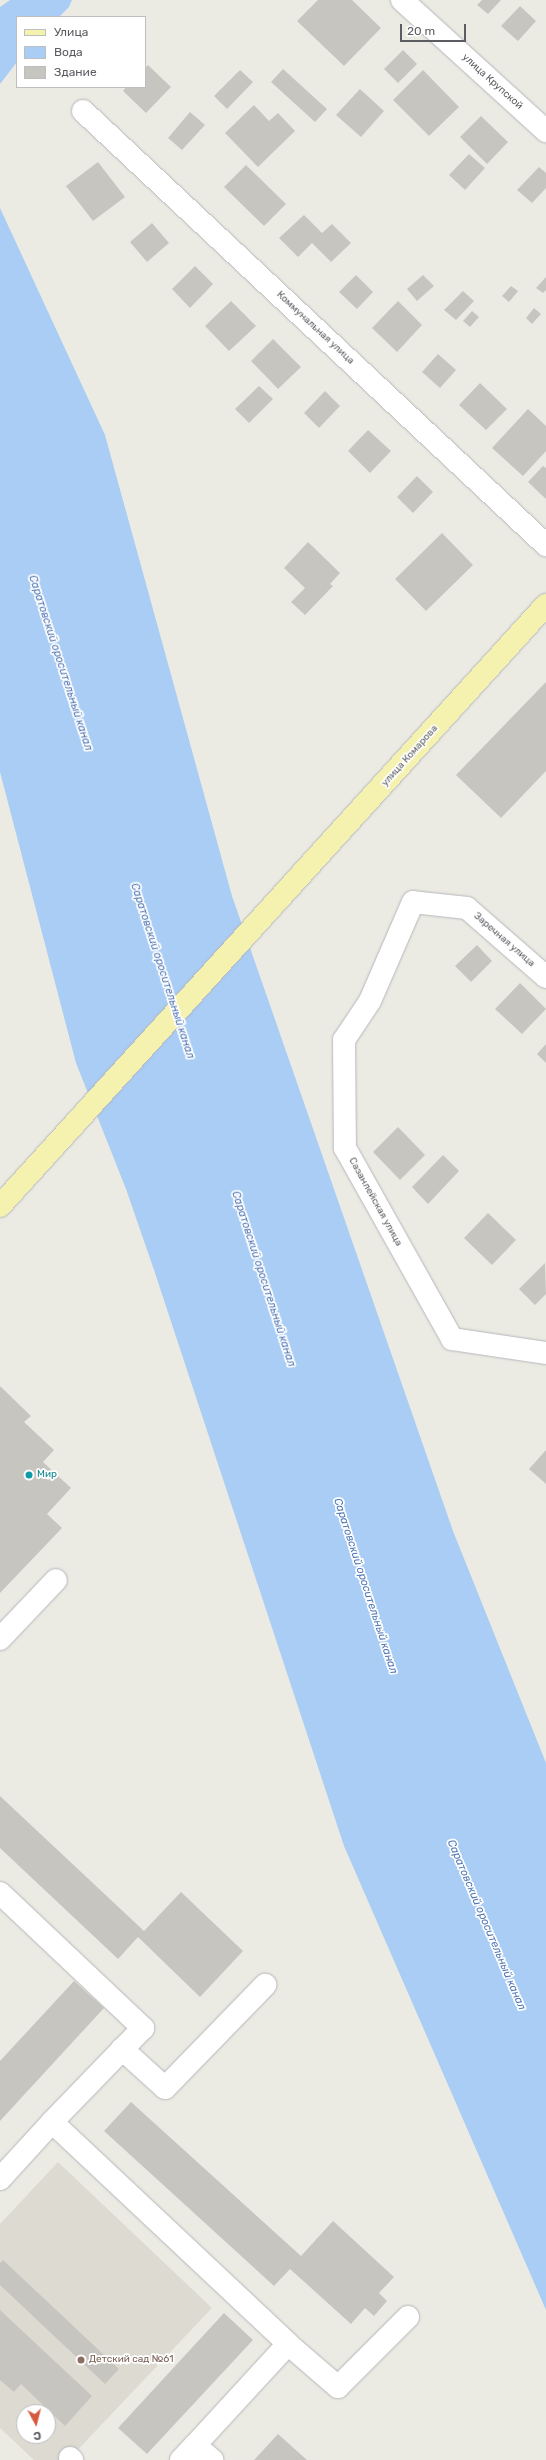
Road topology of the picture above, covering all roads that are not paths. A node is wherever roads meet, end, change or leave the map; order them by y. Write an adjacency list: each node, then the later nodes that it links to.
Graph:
1 (402, 0): 3 (street, улица Крупской)
2 (83, 111): 4 (street, Коммунальная улица)
3 (546, 131)
4 (546, 545)
5 (546, 605): 8 (main road, улица Комарова)
6 (413, 902): 7 (street, Заречная улица); 9 (street, Сазанлейская улица)
7 (546, 977)
8 (3, 1201)
9 (546, 1353)
10 (56, 1580): 11 (street)
11 (0, 1638)
12 (0, 1893): 14 (street)
13 (265, 1985): 14 (street)
14 (122, 2049): 15 (street)
15 (52, 2122): 16 (street); 18 (street)
16 (0, 2179)
17 (408, 2317): 18 (street)
18 (288, 2344): 19 (street)
19 (188, 2452): 20 (street)
20 (212, 2460)

